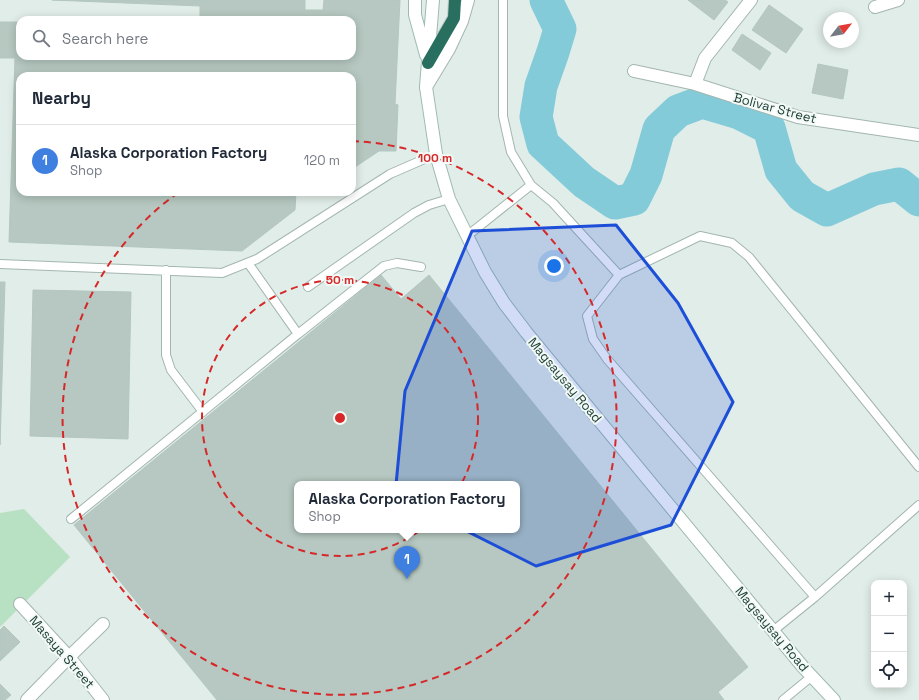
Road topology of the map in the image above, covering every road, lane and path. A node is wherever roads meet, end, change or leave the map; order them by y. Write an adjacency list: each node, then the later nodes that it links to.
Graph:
1 (415, 0): 9 (main road)
2 (433, 0): 9 (main road, Magsaysay Road)
3 (455, 0): 9 (highway)
4 (468, 0): 12 (main road)
5 (503, 0): 15 (lane)
6 (751, 0): 11 (main road)
7 (898, 0): 8 (main road)
8 (875, 6)
9 (428, 63): 12 (main road, Magsaysay Road)
10 (634, 71): 11 (main road, Bolivar Street)
11 (695, 84): 13 (main road, Bolivar Street)
12 (426, 87): 14 (main road, Magsaysay Road)
13 (919, 136)
14 (436, 154): 16 (lane); 18 (main road, Magsaysay Road)
15 (531, 185): 19 (lane); 24 (lane)
16 (356, 196)
17 (356, 196): 20 (lane)
18 (449, 199): 19 (main road, Magsaysay Road); 25 (lane)
19 (467, 236): 34 (main road, Magsaysay Road)
20 (248, 263): 23 (lane); 26 (lane)
21 (0, 264): 23 (lane)
22 (421, 267): 26 (lane)
23 (166, 270): 27 (lane)
24 (619, 275): 28 (lane); 31 (lane)
25 (308, 287)
26 (298, 334): 27 (lane)
27 (204, 412): 30 (lane)
28 (919, 467)
29 (919, 505): 31 (lane)
30 (71, 519)
31 (815, 597): 34 (lane)
32 (20, 604): 35 (main road, Masaya Street)
33 (103, 624): 35 (main road)
34 (773, 631): 36 (main road, Magsaysay Road)
35 (69, 657): 37 (main road); 38 (main road, Masaya Street)
36 (812, 677): 39 (lane); 40 (main road, Magsaysay Road)
37 (27, 700)
38 (103, 700)
39 (783, 700)
40 (834, 700)

